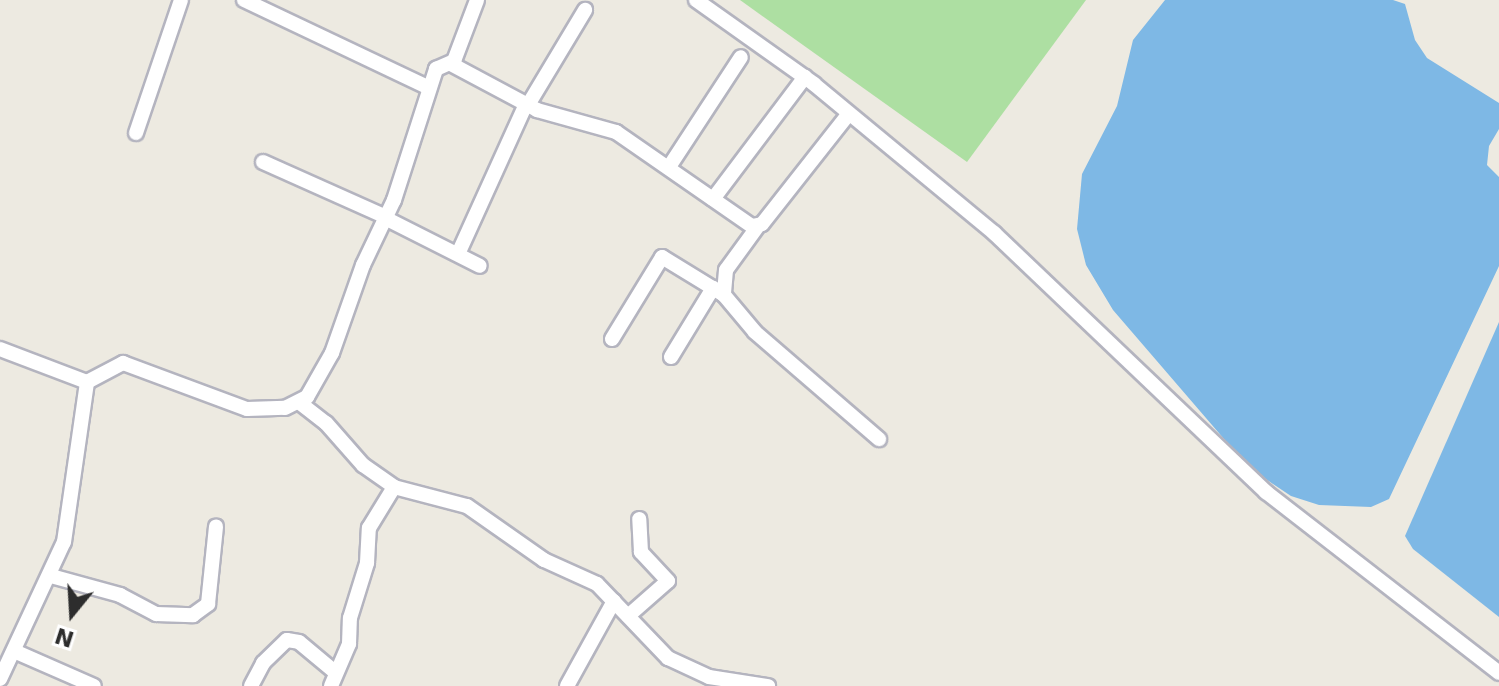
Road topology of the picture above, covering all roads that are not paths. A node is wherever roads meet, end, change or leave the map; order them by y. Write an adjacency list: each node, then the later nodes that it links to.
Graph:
1 (181, 0): 12 (street)
2 (244, 0): 9 (street)
3 (477, 0): 7 (street)
4 (696, 0): 8 (street)
5 (585, 10): 10 (street)
6 (741, 57): 14 (street)
7 (446, 65): 9 (street); 10 (street)
8 (805, 77): 11 (street); 15 (street)
9 (429, 88): 16 (street)
10 (527, 105): 14 (street); 18 (street)
11 (847, 116): 17 (street); 34 (street)
12 (136, 133)
13 (263, 162): 16 (street)
14 (669, 167): 15 (street)
15 (713, 199): 17 (street)
16 (390, 220): 18 (street); 25 (street)
17 (758, 226): 20 (street)
18 (458, 254): 19 (street)
19 (480, 266)
20 (718, 291): 21 (street); 23 (street); 26 (street)
21 (612, 339)
22 (0, 349): 24 (street)
23 (671, 357)
24 (87, 382): 25 (street); 30 (street)
25 (300, 403): 27 (street)
26 (879, 439)
27 (394, 487): 31 (street); 36 (street)
28 (639, 519): 32 (street)
29 (216, 526): 30 (street)
30 (51, 576): 33 (street)
31 (614, 601): 32 (street); 39 (street)
32 (628, 616): 40 (street)
33 (14, 651): 35 (street); 37 (street)
34 (1499, 673)
35 (0, 679)
36 (333, 679): 38 (street)
37 (94, 686)
38 (251, 686)
39 (567, 686)
40 (768, 686)

